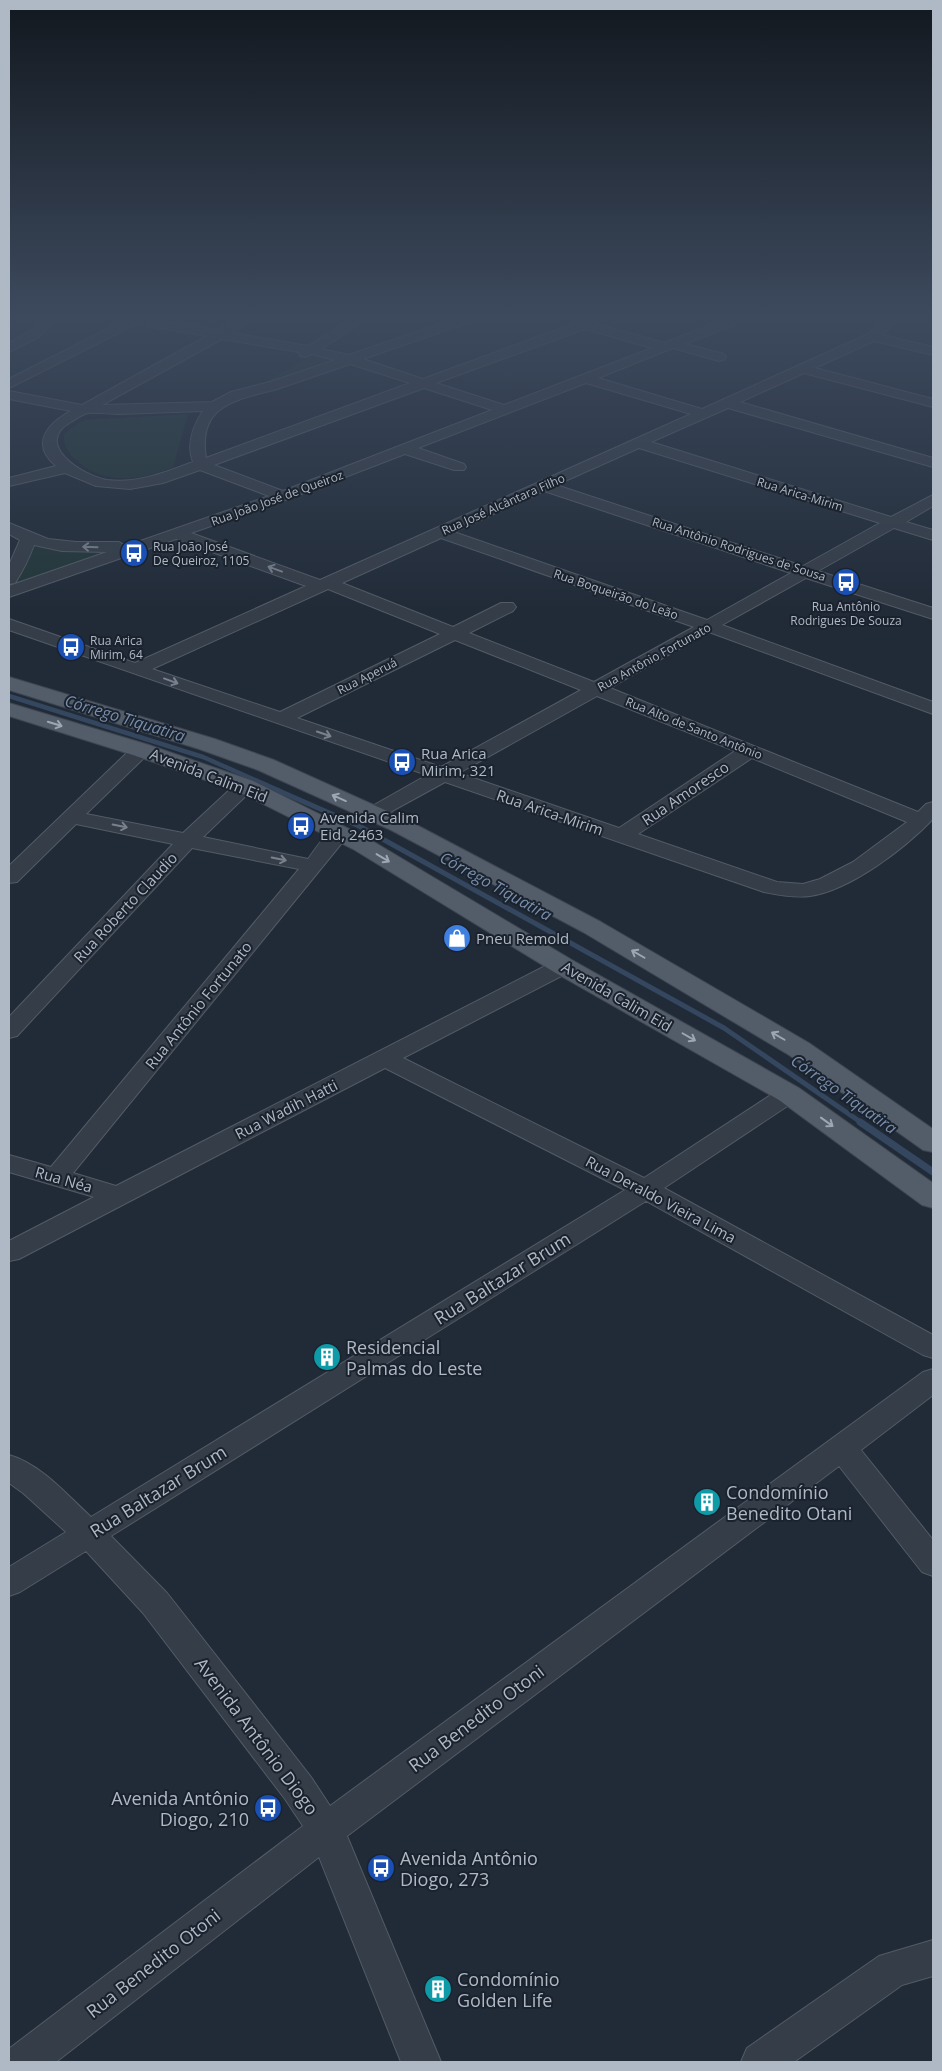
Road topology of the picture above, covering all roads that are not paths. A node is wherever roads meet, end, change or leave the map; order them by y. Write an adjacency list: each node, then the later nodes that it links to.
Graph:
1 (73, 416): 12 (street)
2 (206, 416): 10 (street)
3 (335, 416): 10 (street)
4 (491, 416): 8 (street, Rua João José de Queiroz)
5 (700, 416): 7 (street, Rua José Alcântara Filho)
6 (770, 416): 9 (street)
7 (638, 443): 14 (street, Rua José Alcântara Filho); 17 (street, Rua Arica-Mirim)
8 (405, 449): 11 (street); 15 (street, Rua João José de Queiroz)
9 (933, 463)
10 (201, 465): 12 (street); 15 (street)
11 (459, 467)
12 (66, 468): 13 (street)
13 (9, 482)
14 (544, 486): 19 (street, Rua José Alcântara Filho); 24 (street, Rua Antônio Rodrigues de Sousa)
15 (283, 496): 20 (street, Rua João José de Queiroz)
16 (933, 500): 17 (street, Rua Antônio Fortunato)
17 (894, 523): 21 (street, Rua Arica-Mirim); 24 (street, Rua Antônio Fortunato)
18 (9, 528): 22 (street)
19 (439, 532): 26 (street, Rua José Alcântara Filho); 30 (street, Rua Boqueirão do Leão)
20 (178, 534): 23 (street, Rua João José de Queiroz); 26 (street, Rua Alto de Santo Antônio, one-way to 20)
21 (933, 535)
22 (28, 539): 23 (street, one-way to 22); 25 (street)
23 (138, 547): 27 (street, Rua João José de Queiroz)
24 (806, 571): 29 (street, Rua Antônio Rodrigues de Sousa); 30 (street, Rua Antônio Fortunato)
25 (9, 580)
26 (324, 584): 32 (street, Rua Alto de Santo Antônio); 34 (street, Rua José Alcântara Filho)
27 (9, 592)
28 (507, 607): 32 (street, Rua Aperuá)
29 (933, 614)
30 (708, 626): 36 (street, Rua Antônio Fortunato); 37 (street, Rua Boqueirão do Leão)
31 (14, 627): 33 (street); 34 (street, Rua Arica-Mirim)
32 (453, 633): 36 (street, Rua Alto de Santo Antônio); 39 (street, Rua Aperuá)
33 (9, 643)
34 (136, 669): 39 (street, Rua Arica-Mirim, one-way to 39)
35 (9, 683): 44 (main road, Avenida Calim Eid, one-way to 35)
36 (597, 689): 41 (street, Rua Alto de Santo Antônio); 42 (street, Rua Antônio Fortunato)
37 (933, 708)
38 (9, 709): 40 (main road, Avenida Calim Eid, one-way to 40)
39 (281, 719): 42 (street, Rua Arica-Mirim, one-way to 42)
40 (141, 750): 43 (main road, Avenida Calim Eid); 46 (street)
41 (750, 750): 45 (street, Rua Alto de Santo Antônio); 48 (street, Rua Amoresco)
42 (443, 775): 44 (street, Rua Antônio Fortunato); 48 (street, Rua Arica-Mirim)
43 (245, 786): 47 (main road, Avenida Calim Eid); 49 (street, Rua Roberto Claudio)
44 (374, 813): 56 (main road, Avenida Calim Eid, one-way to 44)
45 (927, 814): 48 (street, Rua Arica-Mirim)
46 (72, 817): 49 (street, one-way to 49); 51 (street)
47 (340, 833): 50 (street, Rua Antônio Fortunato); 52 (main road, Avenida Calim Eid, one-way to 52)
48 (621, 836)
49 (188, 840): 50 (street, one-way to 50); 53 (street, Rua Roberto Claudio)
50 (313, 866): 58 (street, Rua Antônio Fortunato)
51 (9, 877)
52 (563, 966): 54 (street, Rua Wadih Hatti); 55 (main road, Avenida Calim Eid, one-way to 55)
53 (9, 1031)
54 (384, 1058): 59 (street, Rua Deraldo Vieira Lima); 60 (street, Rua Wadih Hatti)
55 (789, 1094): 59 (street, Rua Baltazar Brum); 61 (main road, Avenida Calim Eid, one-way to 61)
56 (933, 1143)
57 (9, 1163): 58 (street, Rua Néa)
58 (57, 1176): 60 (street, Rua Néa)
59 (645, 1189): 63 (street, Rua Deraldo Vieira Lima); 67 (street, Rua Baltazar Brum)
60 (118, 1195): 62 (street, Rua Wadih Hatti)
61 (933, 1198)
62 (9, 1252)
63 (933, 1348)
64 (933, 1380): 65 (street, Rua Benedito Otoni)
65 (842, 1448): 68 (street); 70 (street, Rua Benedito Otoni)
66 (9, 1467): 67 (street, Avenida Antônio Diogo)
67 (88, 1533): 69 (street, Rua Baltazar Brum); 70 (street, Avenida Antônio Diogo)
68 (933, 1563)
69 (9, 1583)
70 (326, 1830): 72 (street, Rua Benedito Otoni); 73 (street, Avenida Antônio Diogo)
71 (933, 1958): 74 (street)
72 (24, 2062)
73 (421, 2062)
74 (761, 2062)

